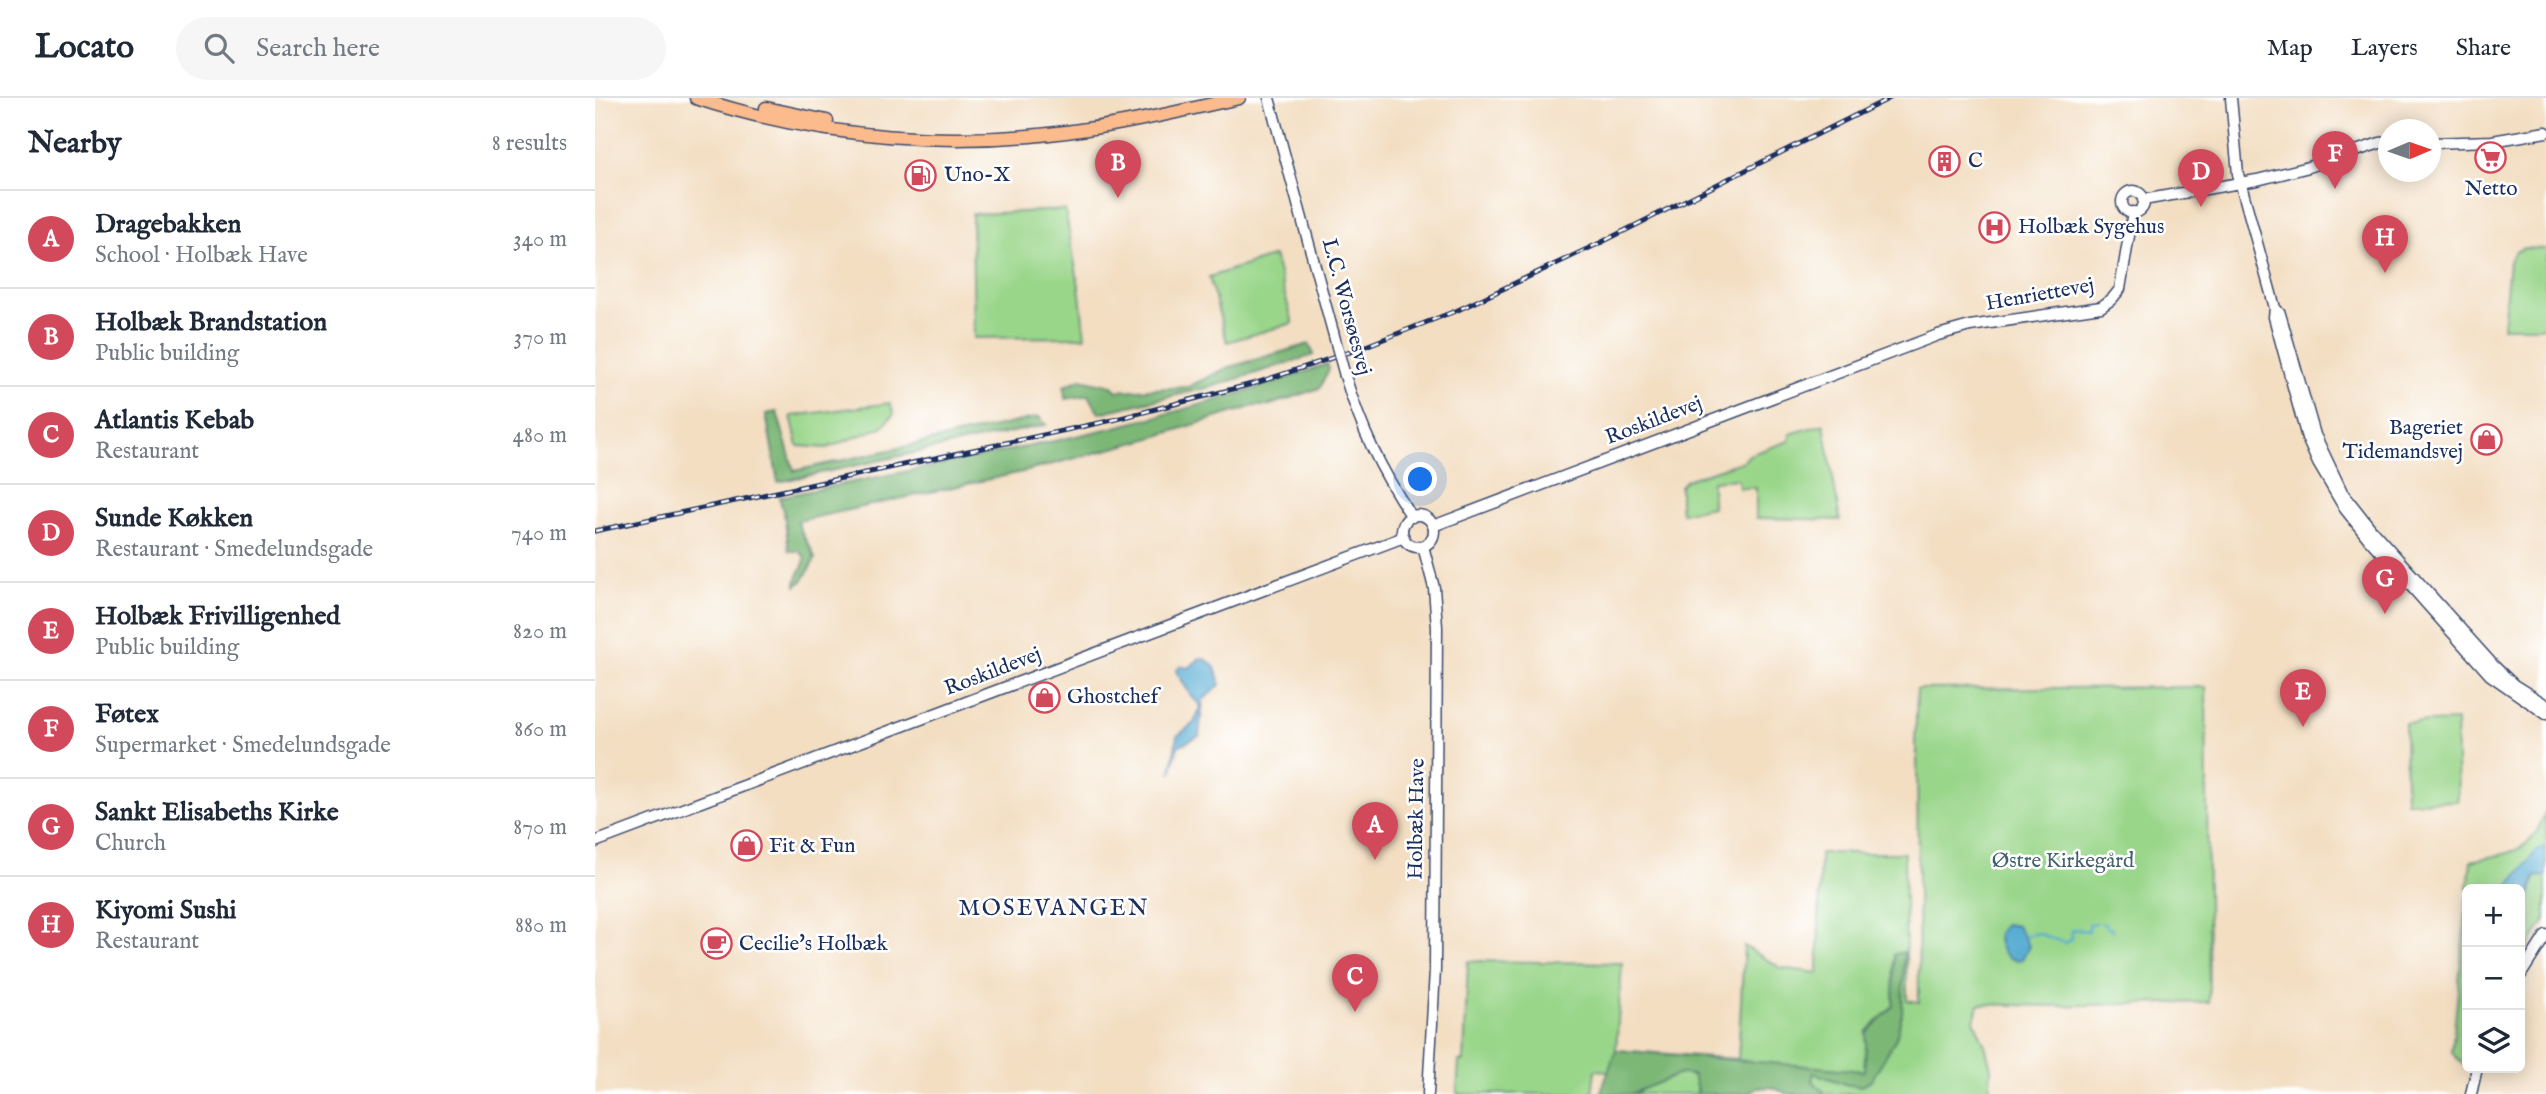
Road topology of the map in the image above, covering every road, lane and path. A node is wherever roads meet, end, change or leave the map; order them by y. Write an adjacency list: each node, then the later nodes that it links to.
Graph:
1 (696, 98): 4 (main road)
2 (722, 98): 3 (main road)
3 (1209, 98)
4 (1239, 98)
5 (1269, 98): 14 (street, L.C. Worsøesvej, bridge)
6 (2231, 98): 10 (street)
7 (2546, 132): 8 (street)
8 (2441, 143)
9 (2378, 144): 10 (street)
10 (2240, 184): 11 (street); 18 (street)
11 (2143, 200): 12 (street); 12 (street)
12 (2133, 212): 13 (street, Henriettevej)
13 (1888, 353): 15 (street, Roskildevej)
14 (1412, 517): 15 (street); 16 (street)
15 (1433, 526): 17 (street)
16 (1404, 537): 17 (street); 21 (street, Roskildevej)
17 (1423, 546): 25 (street, Holbæk Have)
18 (2492, 671): 19 (street); 20 (street)
19 (2546, 705)
20 (2546, 714)
21 (595, 842)
22 (2546, 935): 23 (street)
23 (2525, 968)
24 (2476, 1073): 26 (street)
25 (1428, 1094)
26 (2471, 1094)

